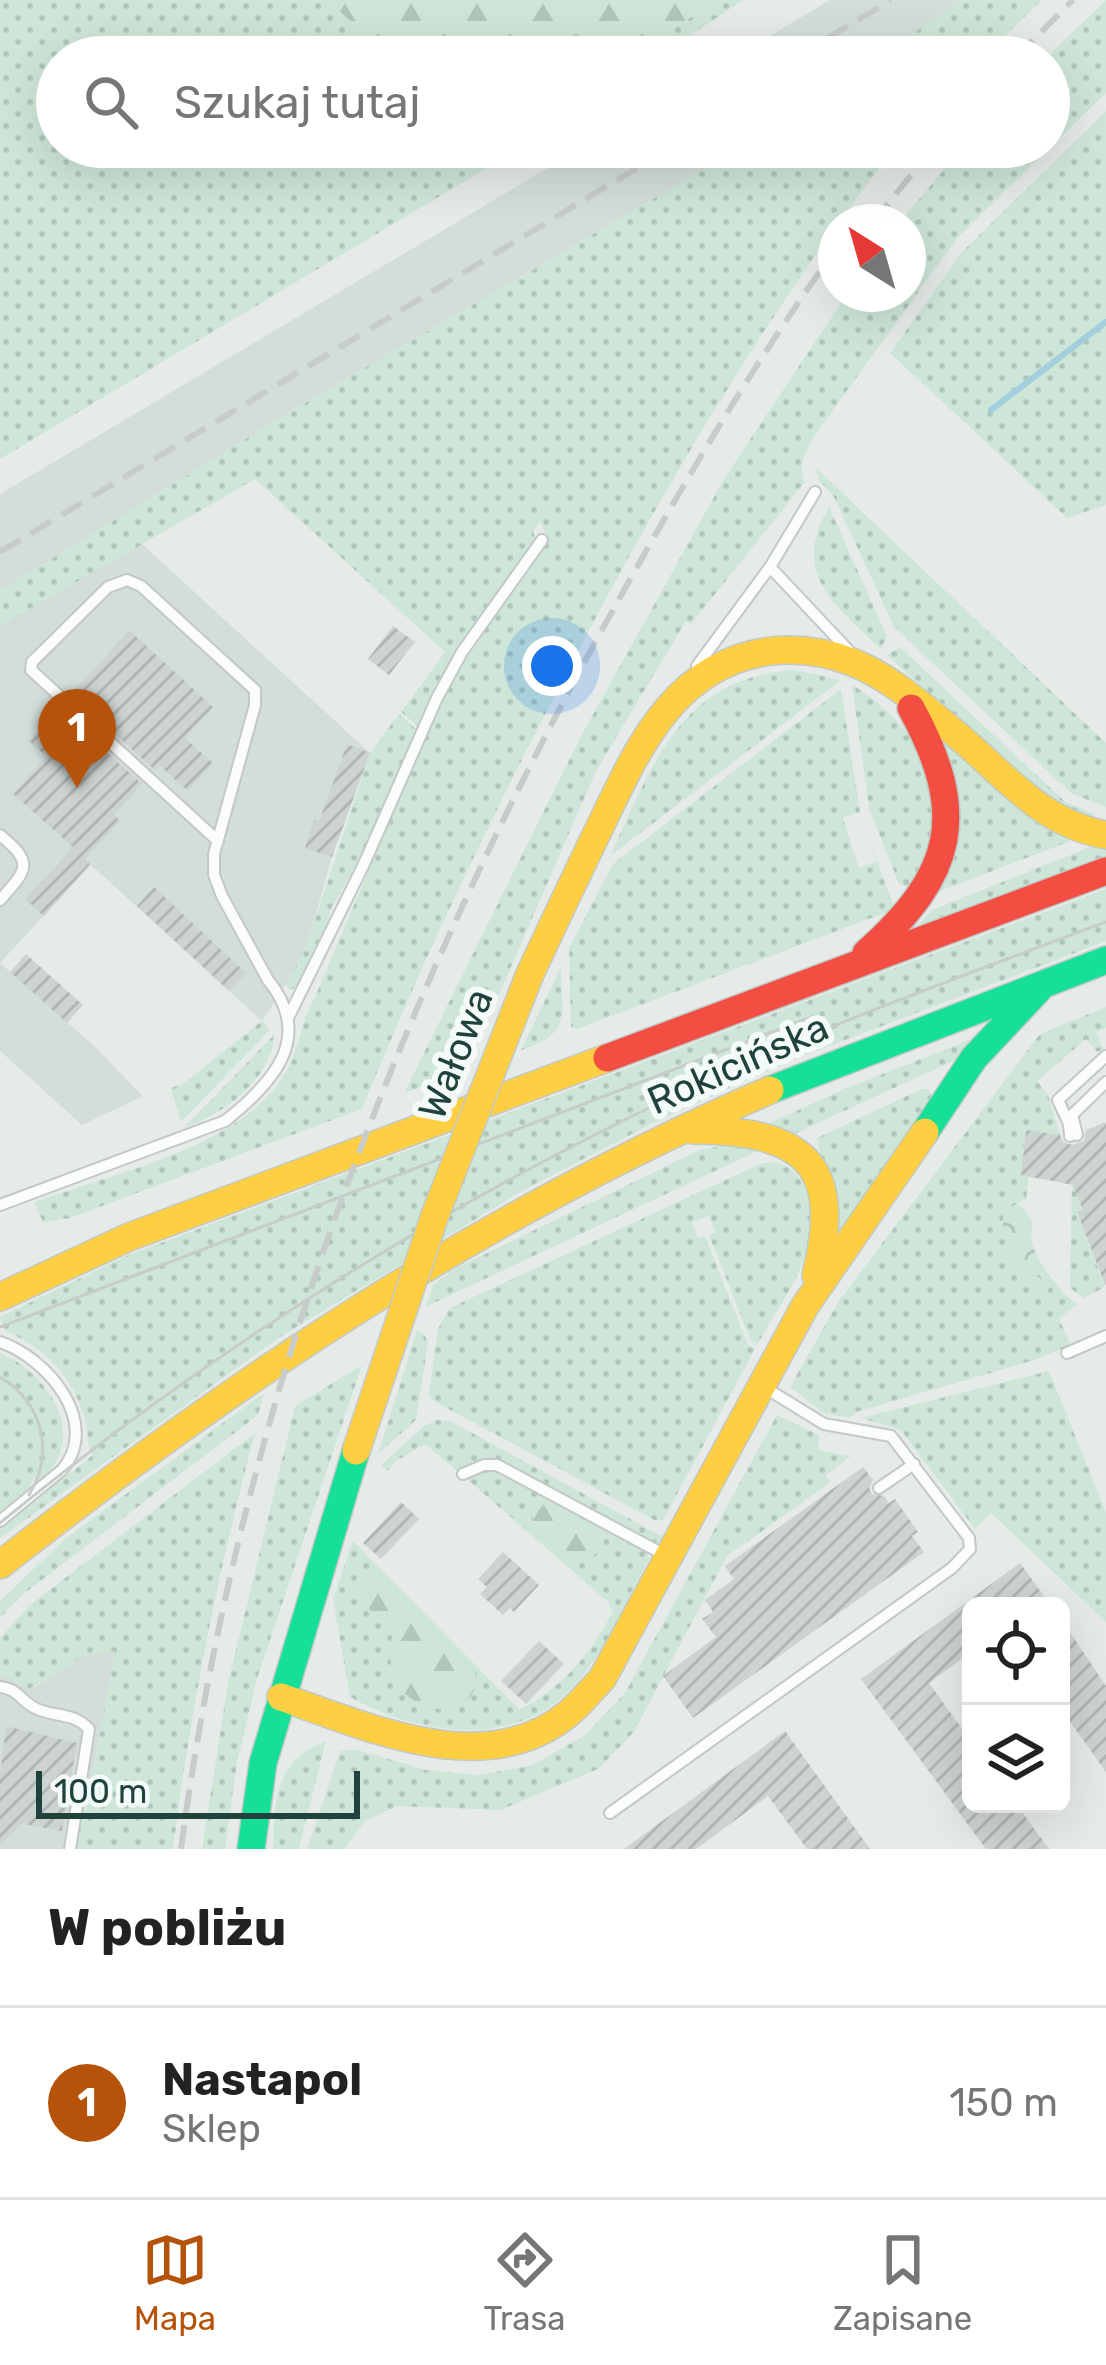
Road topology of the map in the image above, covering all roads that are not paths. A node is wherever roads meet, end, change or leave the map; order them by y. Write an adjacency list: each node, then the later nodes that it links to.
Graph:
1 (814, 492): 3 (lane)
2 (542, 540): 15 (lane)
3 (770, 567): 4 (lane); 6 (lane)
4 (865, 668): 5 (main road, Wałowa); 6 (main road, Wałowa)
5 (900, 694): 8 (main road, Wałowa); 13 (main road)
6 (670, 703): 33 (main road, Wałowa, bridge)
7 (0, 835): 11 (lane)
8 (1106, 835)
9 (218, 841): 9 (lane); 15 (lane)
10 (1106, 871): 13 (main road, Rokicińska)
11 (0, 900)
12 (1106, 960): 14 (main road, Rokicińska)
13 (836, 972): 20 (main road, Rokicińska)
14 (1047, 982): 18 (main road, Rokicińska); 21 (main road)
15 (289, 1016): 19 (lane)
16 (1106, 1056): 17 (lane)
17 (1106, 1082)
18 (674, 1133): 21 (main road); 30 (main road, Rokicińska)
19 (0, 1205)
20 (0, 1297)
21 (805, 1306): 25 (main road)
22 (1106, 1336): 24 (lane)
23 (0, 1342): 29 (lane)
24 (1066, 1353)
25 (762, 1385): 26 (lane); 31 (main road)
26 (914, 1464): 28 (lane); 34 (lane)
27 (463, 1474): 31 (lane)
28 (879, 1488)
29 (0, 1521)
30 (2, 1555)
31 (669, 1557): 33 (main road)
32 (0, 1688): 35 (lane)
33 (281, 1697): 36 (main road, Wałowa)
34 (610, 1813)
35 (70, 1849)
36 (250, 1849)

